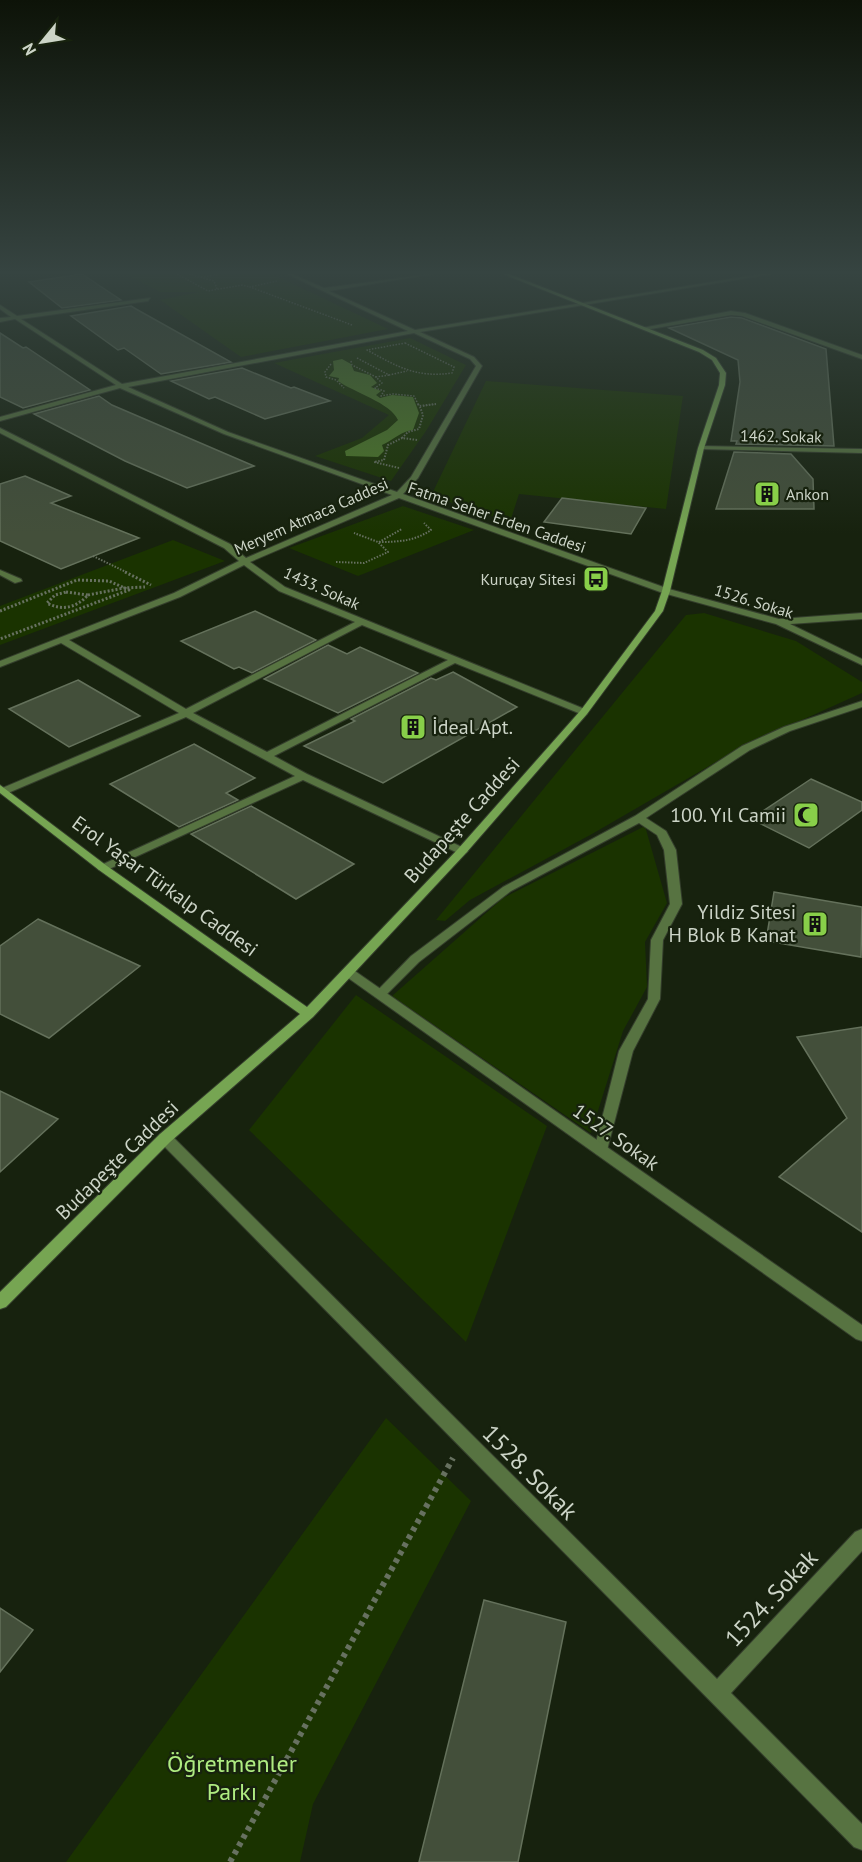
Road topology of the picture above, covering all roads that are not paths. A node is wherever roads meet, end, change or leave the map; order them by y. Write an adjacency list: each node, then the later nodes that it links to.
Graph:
1 (83, 361): 5 (street, Fatma Seher Erden Caddesi)
2 (257, 361): 5 (street)
3 (474, 361): 10 (street, Meryem Atmaca Caddesi)
4 (715, 361): 8 (street, Budapeşte Caddesi)
5 (122, 386): 6 (street); 10 (street, Fatma Seher Erden Caddesi)
6 (0, 419)
7 (0, 430): 11 (street, 1433. Sokak)
8 (701, 448): 9 (street, 1462. Sokak); 14 (street, Budapeşte Caddesi)
9 (862, 451)
10 (397, 496): 11 (street, Meryem Atmaca Caddesi); 14 (street, Fatma Seher Erden Caddesi)
11 (244, 562): 16 (street, 1433. Sokak); 18 (street, Meryem Atmaca Caddesi)
12 (0, 572): 13 (street)
13 (18, 581)
14 (666, 591): 17 (street, 1526. Sokak); 23 (street, Budapeşte Caddesi)
15 (862, 616): 17 (street)
16 (361, 622): 19 (street, 1433. Sokak); 24 (street)
17 (779, 622): 20 (street, 1526. Sokak)
18 (62, 640): 21 (street, Meryem Atmaca Caddesi); 24 (street)
19 (456, 659): 23 (street, 1433. Sokak); 25 (street)
20 (862, 662)
21 (0, 664)
22 (862, 704): 28 (street)
23 (584, 712): 29 (street, Budapeşte Caddesi)
24 (186, 713): 25 (street); 27 (street)
25 (267, 756): 26 (street)
26 (303, 776): 29 (street); 30 (street)
27 (2, 789): 30 (street, Erol Yaşar Türkalp Caddesi)
28 (639, 818): 32 (street); 35 (street)
29 (462, 851): 31 (street, Budapeşte Caddesi)
30 (103, 868): 33 (street, Erol Yaşar Türkalp Caddesi)
31 (348, 972): 32 (street, 1527. Sokak); 33 (street, Budapeşte Caddesi)
32 (380, 994): 35 (street, 1527. Sokak)
33 (308, 1014): 34 (street, Budapeşte Caddesi)
34 (165, 1138): 36 (street, Budapeşte Caddesi); 39 (street, 1528. Sokak)
35 (601, 1150): 37 (street, 1527. Sokak)
36 (0, 1302)
37 (862, 1334)
38 (862, 1538): 39 (street, 1524. Sokak)
39 (717, 1693): 40 (street, 1528. Sokak)
40 (862, 1839)

